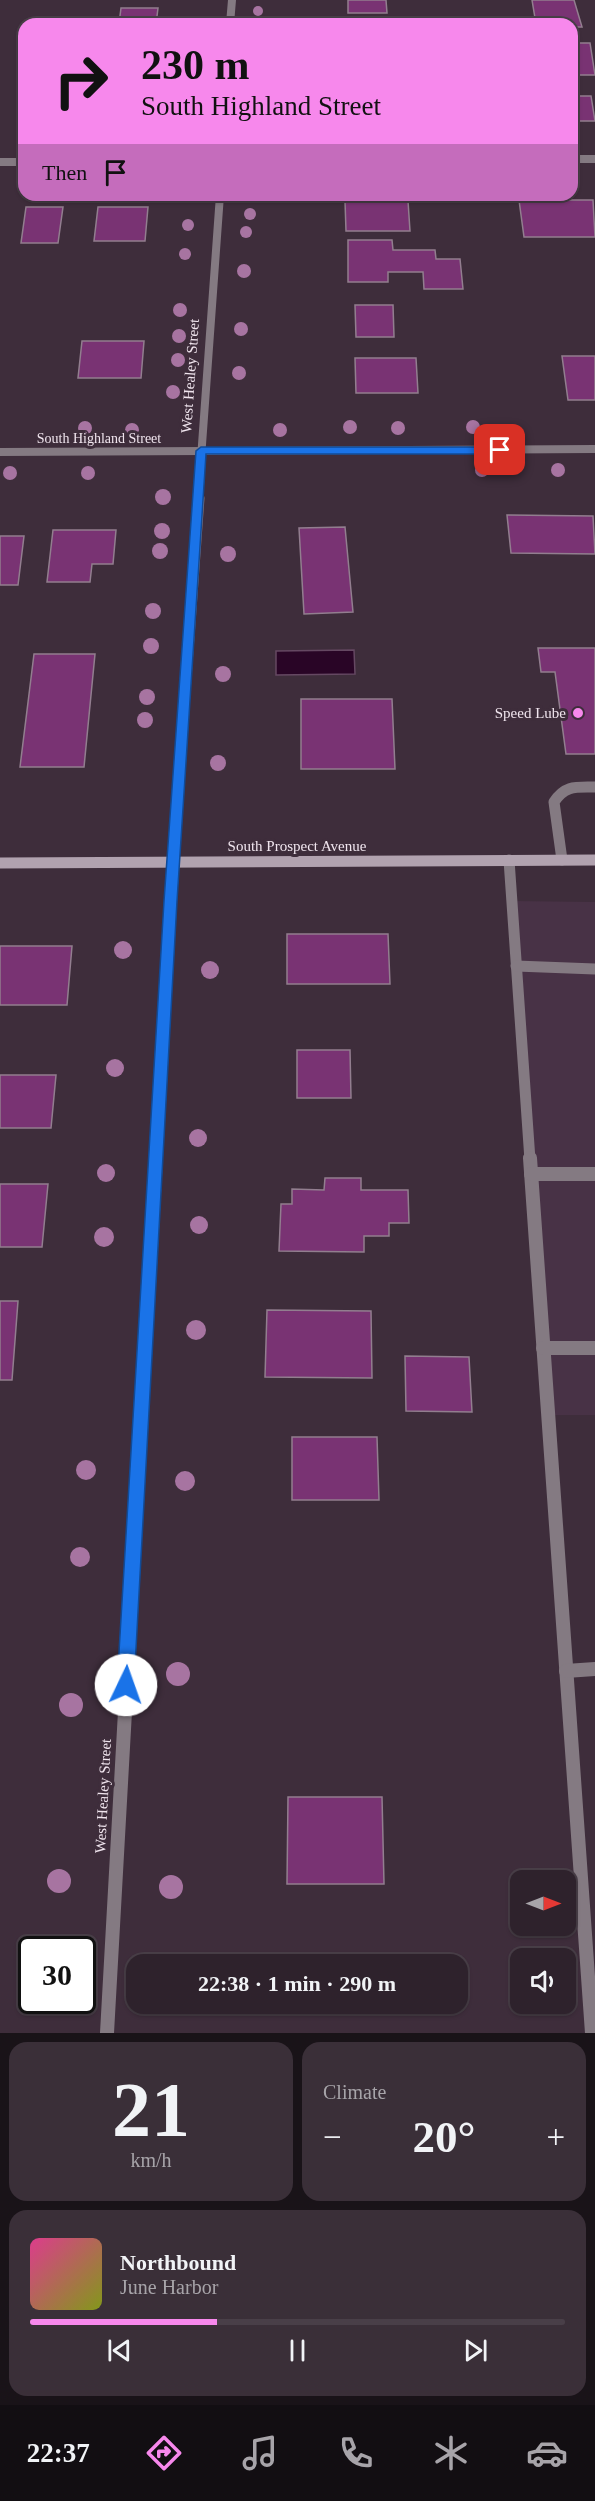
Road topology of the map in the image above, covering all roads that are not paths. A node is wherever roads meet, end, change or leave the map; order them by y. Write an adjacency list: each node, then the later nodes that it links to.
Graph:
1 (232, 0): 2 (street)
2 (230, 18)
3 (578, 159): 4 (street)
4 (595, 159)
5 (0, 162): 6 (street)
6 (18, 162)
7 (219, 201): 9 (street, West Healey Street)
8 (595, 449): 9 (street, South Highland Street)
9 (201, 451): 10 (street, South Highland Street); 15 (street, West Healey Street)
10 (0, 452)
11 (595, 787): 12 (street)
12 (562, 860): 13 (main road, South Prospect Avenue); 14 (main road, South Prospect Avenue)
13 (595, 860)
14 (509, 861): 15 (main road, South Prospect Avenue); 17 (street)
15 (173, 862): 16 (main road, South Prospect Avenue); 25 (street, West Healey Street)
16 (0, 863)
17 (516, 966): 18 (street); 19 (street)
18 (595, 969)
19 (531, 1174): 20 (street); 21 (street)
20 (595, 1174)
21 (543, 1348): 22 (street); 24 (street)
22 (595, 1348)
23 (595, 1670): 24 (street)
24 (566, 1671): 26 (street)
25 (107, 2033)
26 (592, 2033)

